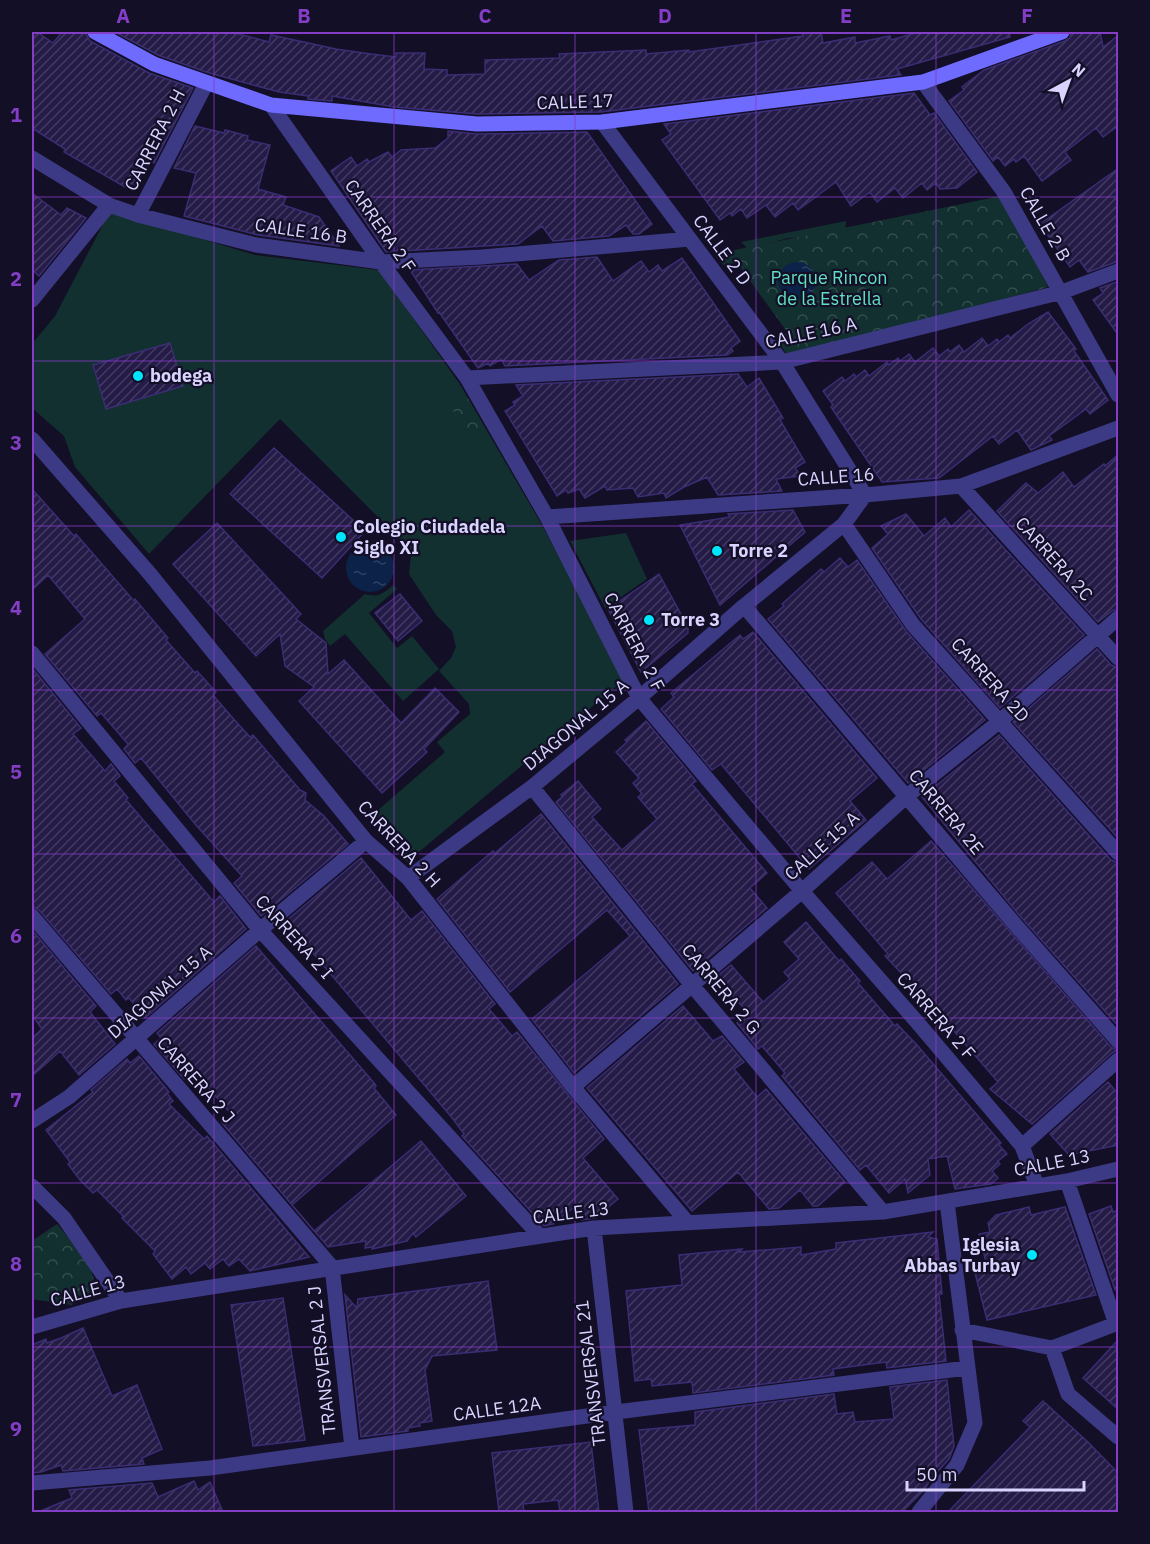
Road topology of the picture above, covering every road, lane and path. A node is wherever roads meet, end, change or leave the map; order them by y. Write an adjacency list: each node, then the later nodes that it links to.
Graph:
1 (95, 32): 4 (main road, CALLE 17)
2 (1062, 32): 3 (main road, CALLE 17)
3 (922, 82): 6 (main road, CALLE 17); 13 (street, CALLE 2 B)
4 (206, 84): 5 (main road, CALLE 17); 9 (street, CARRERA 2 H)
5 (271, 105): 6 (main road, CALLE 17); 11 (street, CARRERA 2 F)
6 (602, 122): 10 (street, CALLE 2 D)
7 (32, 158): 8 (street, CALLE 16 B)
8 (109, 205): 9 (street, CALLE 16 B); 14 (street, CARRERA 2 H)
9 (138, 215): 11 (street, CALLE 16 B)
10 (690, 239): 11 (street, CALLE 16 B); 15 (street, CALLE 2 D)
11 (381, 262): 16 (street, CARRERA 2 F)
12 (1119, 271): 13 (street, CALLE 16 A)
13 (1062, 292): 15 (street, CALLE 16 A); 17 (street, CALLE 2 B)
14 (32, 300)
15 (782, 362): 16 (street, CALLE 16 A); 21 (street, CALLE 2 D)
16 (467, 378): 22 (street, CARRERA 2 F)
17 (1119, 395)
18 (1119, 428): 20 (street, CALLE 16)
19 (32, 439): 33 (street, CARRERA 2 H)
20 (961, 486): 21 (street, CALLE 16); 26 (street, CARRERA 2C)
21 (865, 495): 22 (street, CALLE 16); 23 (street, DIAGONAL 15 A)
22 (547, 516): 29 (street, CARRERA 2 F)
23 (844, 524): 24 (street, DIAGONAL 15 A); 30 (street, CARRERA 2D)
24 (744, 606): 29 (street, DIAGONAL 15 A); 32 (street, CARRERA 2E)
25 (1119, 618): 26 (street, CALLE 15 A)
26 (1098, 636): 28 (street, CARRERA 2C); 30 (street, CALLE 15 A)
27 (32, 652): 38 (street, CARRERA 2 I)
28 (1119, 658)
29 (639, 698): 31 (street, DIAGONAL 15 A); 36 (street, CARRERA 2 F)
30 (1000, 721): 32 (street, CALLE 15 A); 34 (street, CARRERA 2D)
31 (532, 787): 35 (street, DIAGONAL 15 A); 39 (street, CARRERA 2 G)
32 (907, 796): 36 (street, CALLE 15 A); 41 (street, CARRERA 2E)
33 (366, 841): 35 (street, CARRERA 2 H); 38 (street, DIAGONAL 15 A)
34 (1119, 853)
35 (408, 878): 43 (street, CARRERA 2 H)
36 (802, 891): 39 (street, CALLE 15 A); 45 (street, CARRERA 2 F)
37 (32, 916): 40 (street, CARRERA 2 J)
38 (260, 930): 40 (street, DIAGONAL 15 A); 54 (street, CARRERA 2 I)
39 (691, 984): 43 (street, CALLE 15 A); 51 (street, CARRERA 2 G)
40 (135, 1040): 44 (street, DIAGONAL 15 A); 55 (street, CARRERA 2 J)
41 (1119, 1041)
42 (1119, 1060): 45 (street)
43 (573, 1087): 52 (street, CARRERA 2 H)
44 (32, 1121)
45 (1022, 1146): 49 (street, CARRERA 2 F)
46 (1119, 1169): 47 (street, CALLE 13)
47 (1067, 1181): 49 (street, CALLE 13); 57 (street)
48 (32, 1186): 56 (street)
49 (1037, 1186): 50 (street, CALLE 13)
50 (947, 1202): 51 (street, CALLE 13); 59 (street)
51 (883, 1212): 52 (street, CALLE 13)
52 (688, 1223): 53 (street, CALLE 13)
53 (594, 1228): 54 (street, CALLE 13); 62 (street, TRANSVERSAL 21)
54 (540, 1236): 55 (street, CALLE 13)
55 (332, 1267): 56 (street, CALLE 13); 64 (street, TRANSVERSAL 2 J)
56 (121, 1301): 58 (street, CALLE 13)
57 (1117, 1323): 60 (street)
58 (32, 1327)
59 (962, 1330): 60 (street); 61 (street)
60 (1052, 1348): 63 (street)
61 (967, 1368): 62 (street, CALLE 12A); 67 (street)
62 (616, 1412): 64 (street, CALLE 12A); 66 (street, TRANSVERSAL 21)
63 (1119, 1437)
64 (351, 1448): 65 (street, CALLE 12A)
65 (32, 1484)
66 (626, 1512)
67 (919, 1512)

